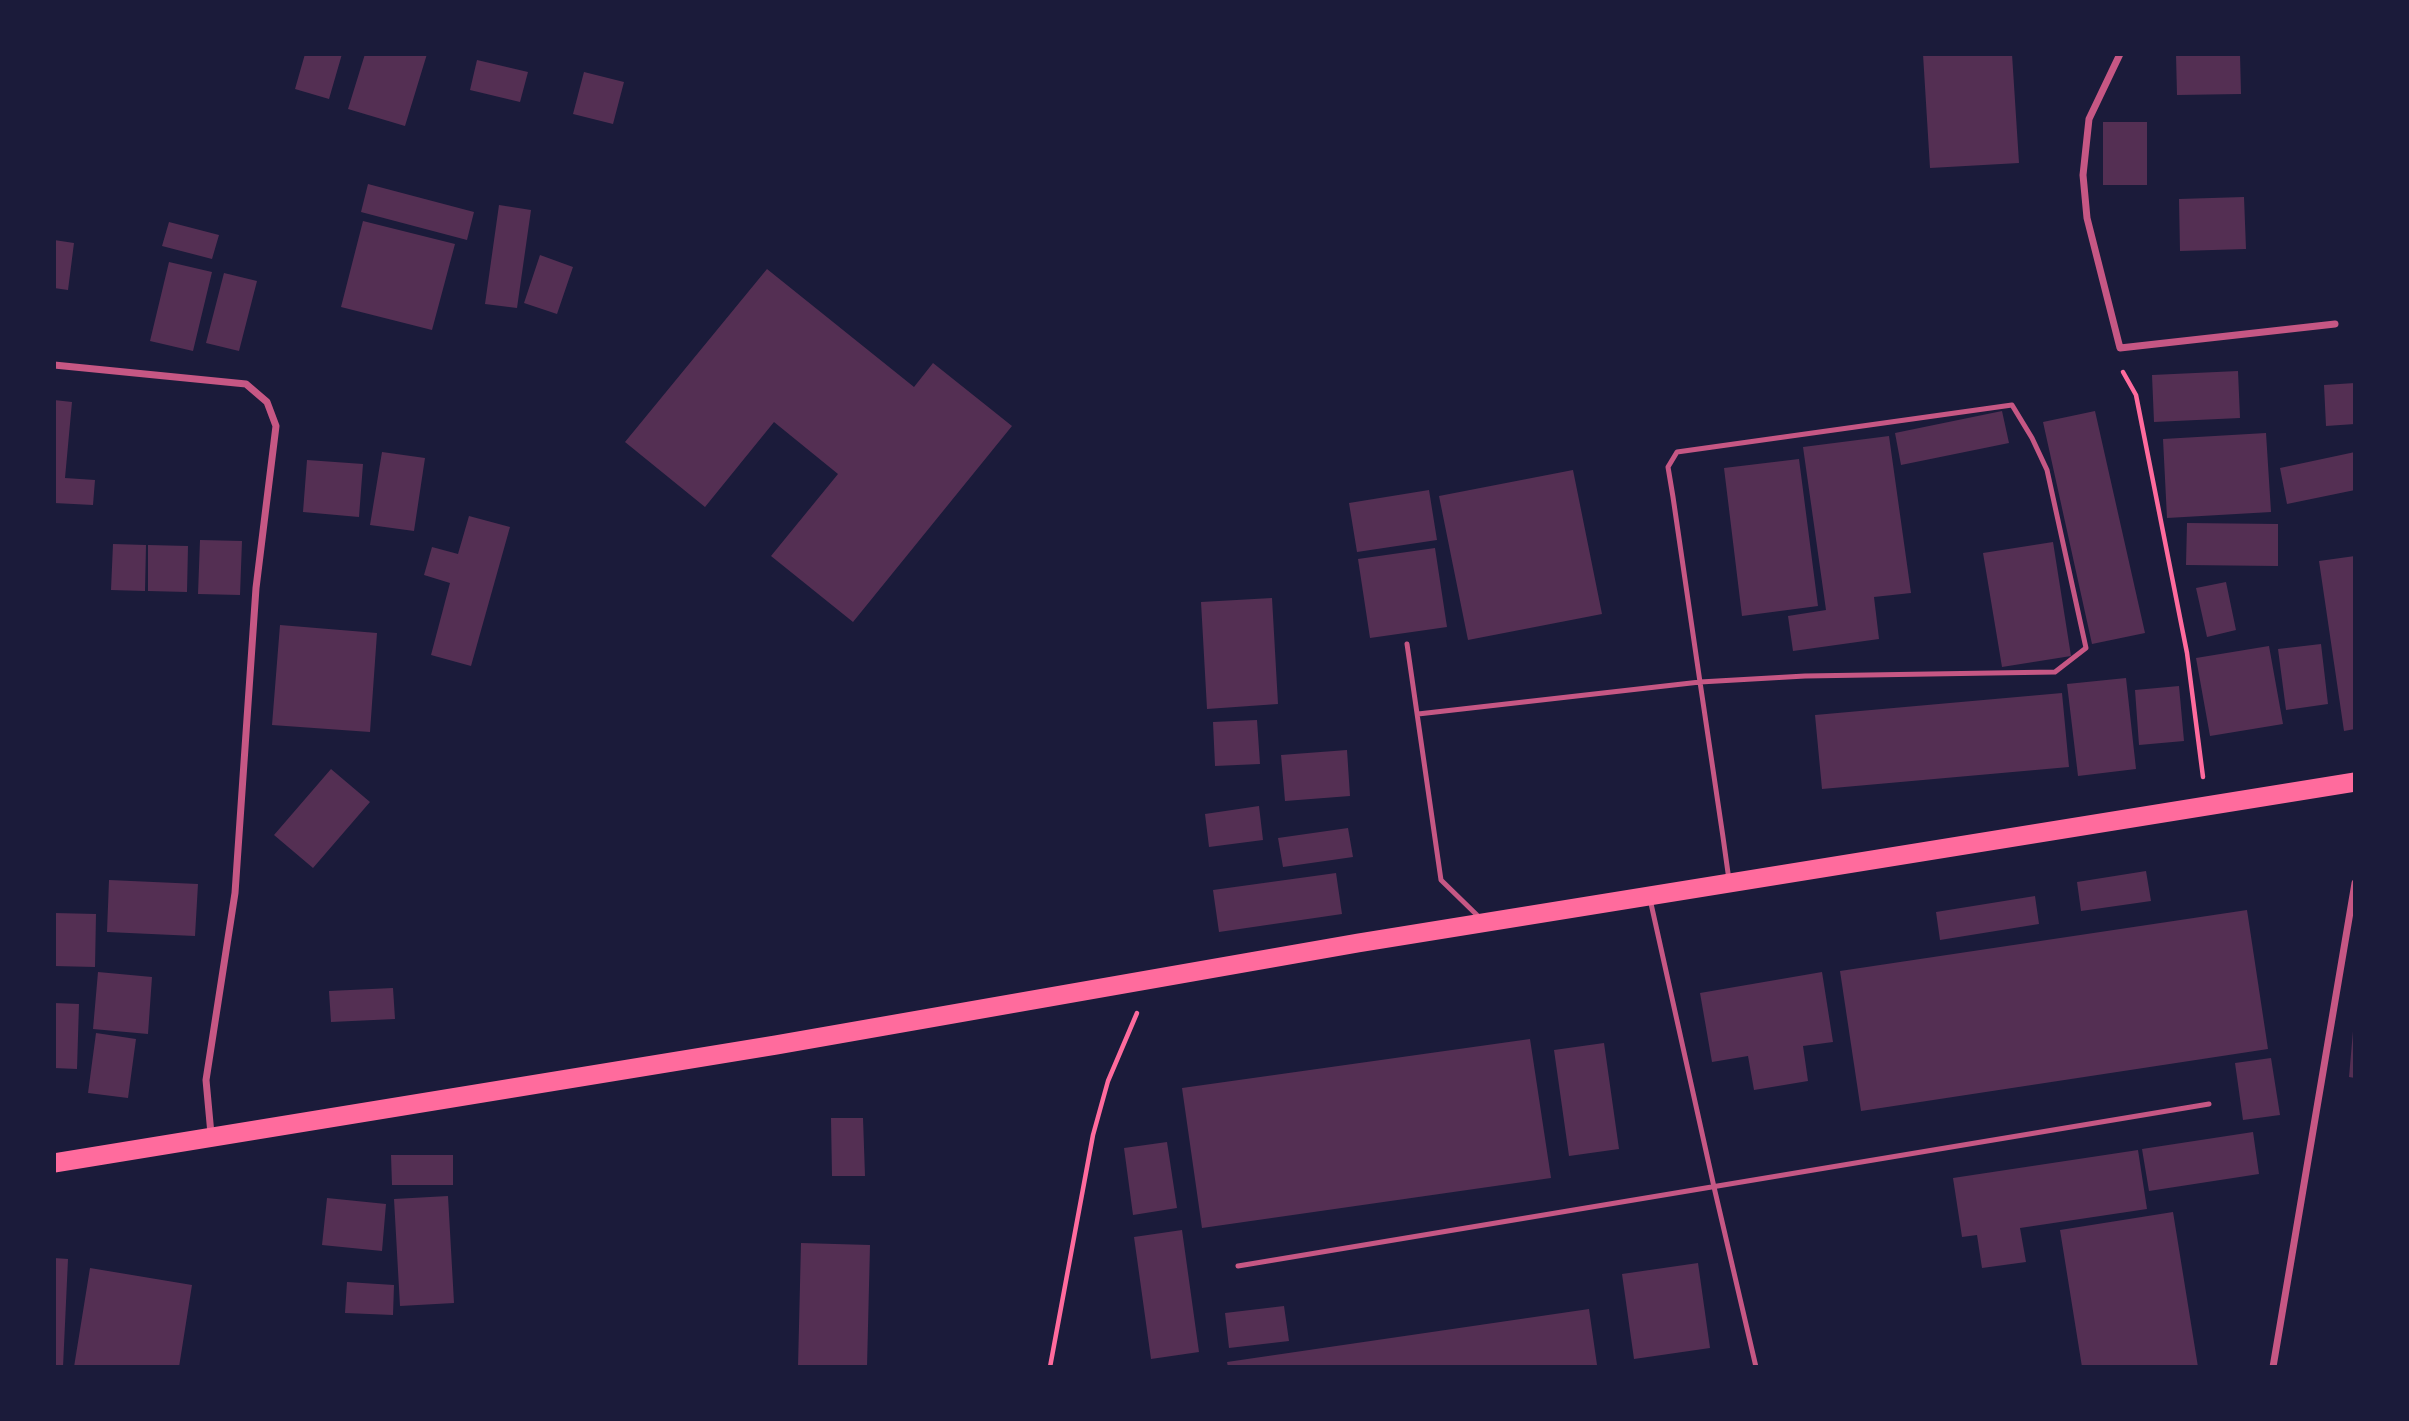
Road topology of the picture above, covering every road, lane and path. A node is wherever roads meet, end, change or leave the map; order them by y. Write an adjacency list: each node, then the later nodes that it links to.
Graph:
1 (2120, 54): 2 (street)
2 (2335, 324)
3 (54, 365): 16 (street)
4 (2123, 371): 9 (path)
5 (1407, 644): 7 (lane)
6 (1700, 682): 6 (lane); 7 (lane); 10 (lane)
7 (1418, 714): 13 (lane)
8 (2355, 782): 9 (highway)
9 (2207, 806): 10 (highway)
10 (1730, 883): 12 (highway)
11 (2355, 883): 22 (street)
12 (1650, 896): 13 (highway); 18 (lane)
13 (1485, 922): 14 (highway)
14 (1151, 980): 16 (highway); 20 (path)
15 (2209, 1104): 18 (lane)
16 (212, 1139): 17 (highway)
17 (54, 1163)
18 (1714, 1188): 19 (lane); 21 (lane)
19 (1238, 1266)
20 (1049, 1367)
21 (1756, 1367)
22 (2273, 1367)

